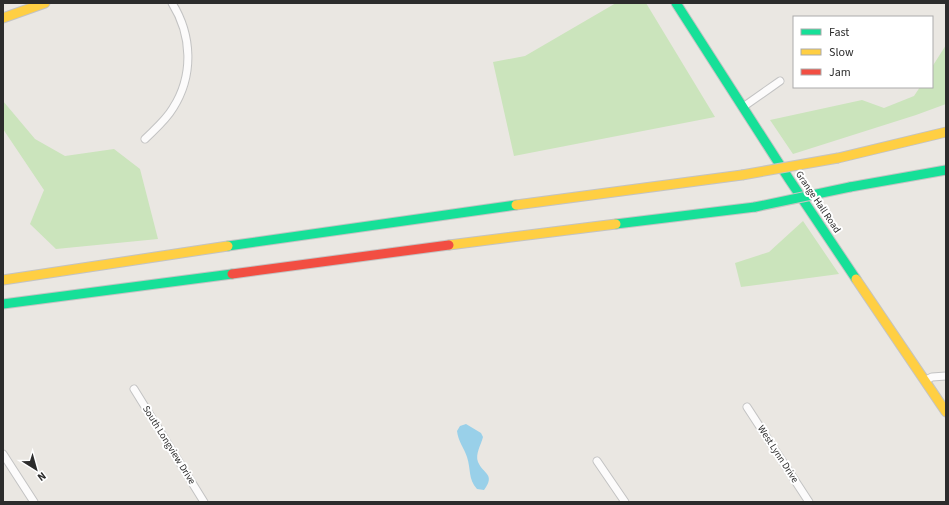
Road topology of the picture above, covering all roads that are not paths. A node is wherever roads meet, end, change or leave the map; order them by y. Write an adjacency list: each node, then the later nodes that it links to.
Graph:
1 (45, 3): 4 (main road)
2 (172, 3): 9 (street)
3 (676, 3): 6 (main road, Grange Hall Road)
4 (3, 18)
5 (780, 81): 6 (street)
6 (743, 107): 15 (main road, Grange Hall Road)
7 (946, 126): 10 (main road)
8 (946, 132): 10 (main road)
9 (145, 139)
10 (892, 146): 12 (main road, bridge)
11 (946, 169): 13 (main road, bridge)
12 (3, 280)
13 (3, 304)
14 (946, 376): 15 (street)
15 (926, 380): 18 (main road, Grange Hall Road)
16 (134, 389): 22 (street, South Longview Drive)
17 (747, 407): 24 (street, West Lynn Drive)
18 (946, 412)
19 (3, 454): 21 (street)
20 (597, 461): 23 (street)
21 (34, 502)
22 (204, 502)
23 (625, 502)
24 (809, 502)

